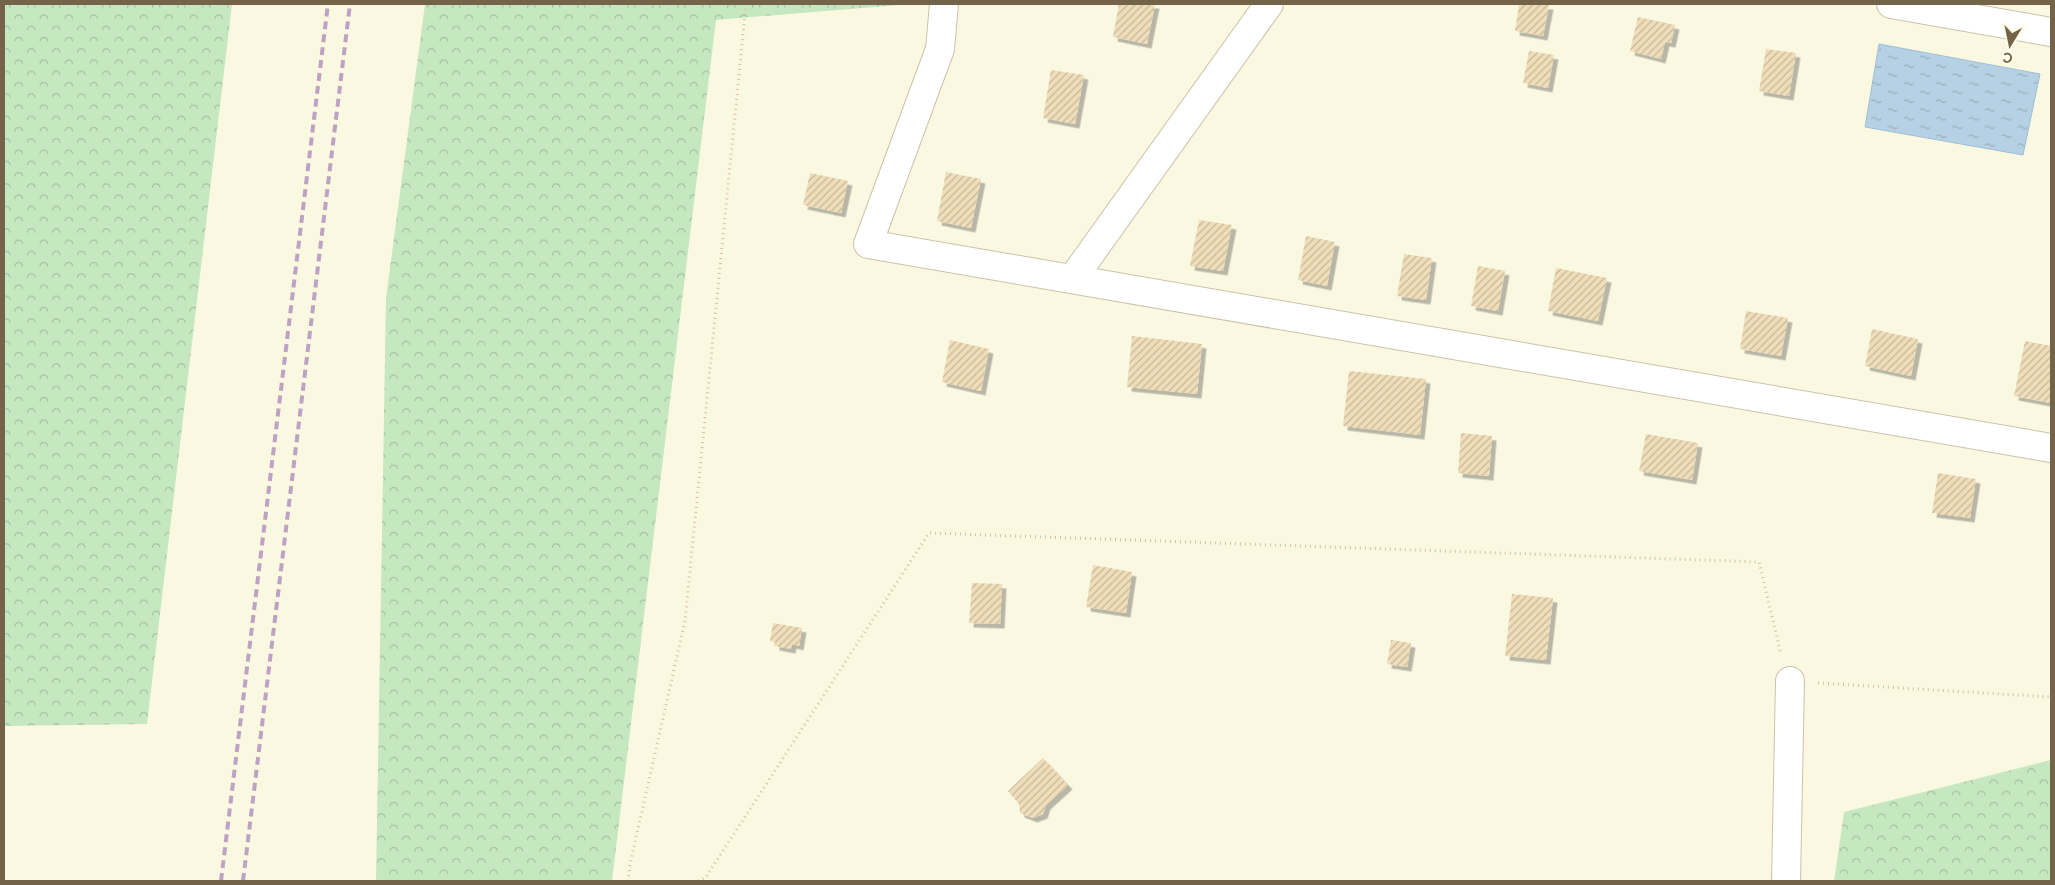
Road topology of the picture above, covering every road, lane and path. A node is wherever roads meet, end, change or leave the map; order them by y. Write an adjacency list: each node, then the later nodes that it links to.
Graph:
1 (746, 4): 10 (path)
2 (944, 4): 6 (lane)
3 (1269, 4): 6 (lane)
4 (1891, 4): 5 (lane)
5 (2051, 32)
6 (1073, 278): 7 (lane)
7 (2051, 448)
8 (1790, 681): 9 (path); 11 (path); 12 (lane)
9 (2051, 697)
10 (628, 881)
11 (698, 881)
12 (1786, 881)

